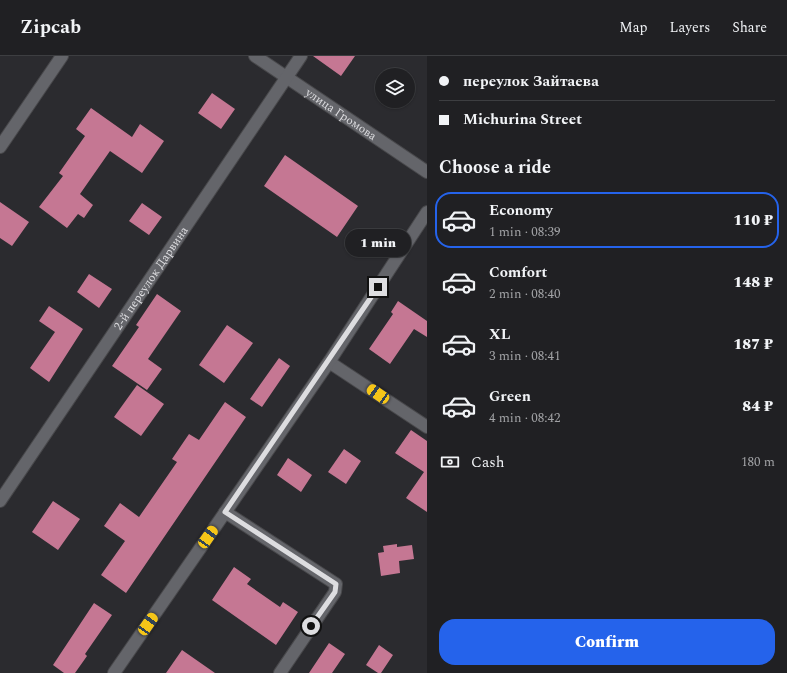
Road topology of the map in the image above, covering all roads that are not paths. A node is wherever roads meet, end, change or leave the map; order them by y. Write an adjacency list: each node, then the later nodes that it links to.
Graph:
1 (62, 56): 5 (street)
2 (255, 56): 4 (street, улица Громова)
3 (301, 56): 4 (street, 2-й переулок Дарвина)
4 (286, 78): 6 (street, улица Громова); 10 (street, 2-й переулок Дарвина)
5 (0, 147)
6 (427, 172)
7 (427, 212): 8 (street)
8 (329, 362): 9 (street); 11 (street)
9 (427, 427)
10 (0, 501)
11 (225, 512): 12 (street); 13 (street)
12 (114, 673)
13 (280, 673)

